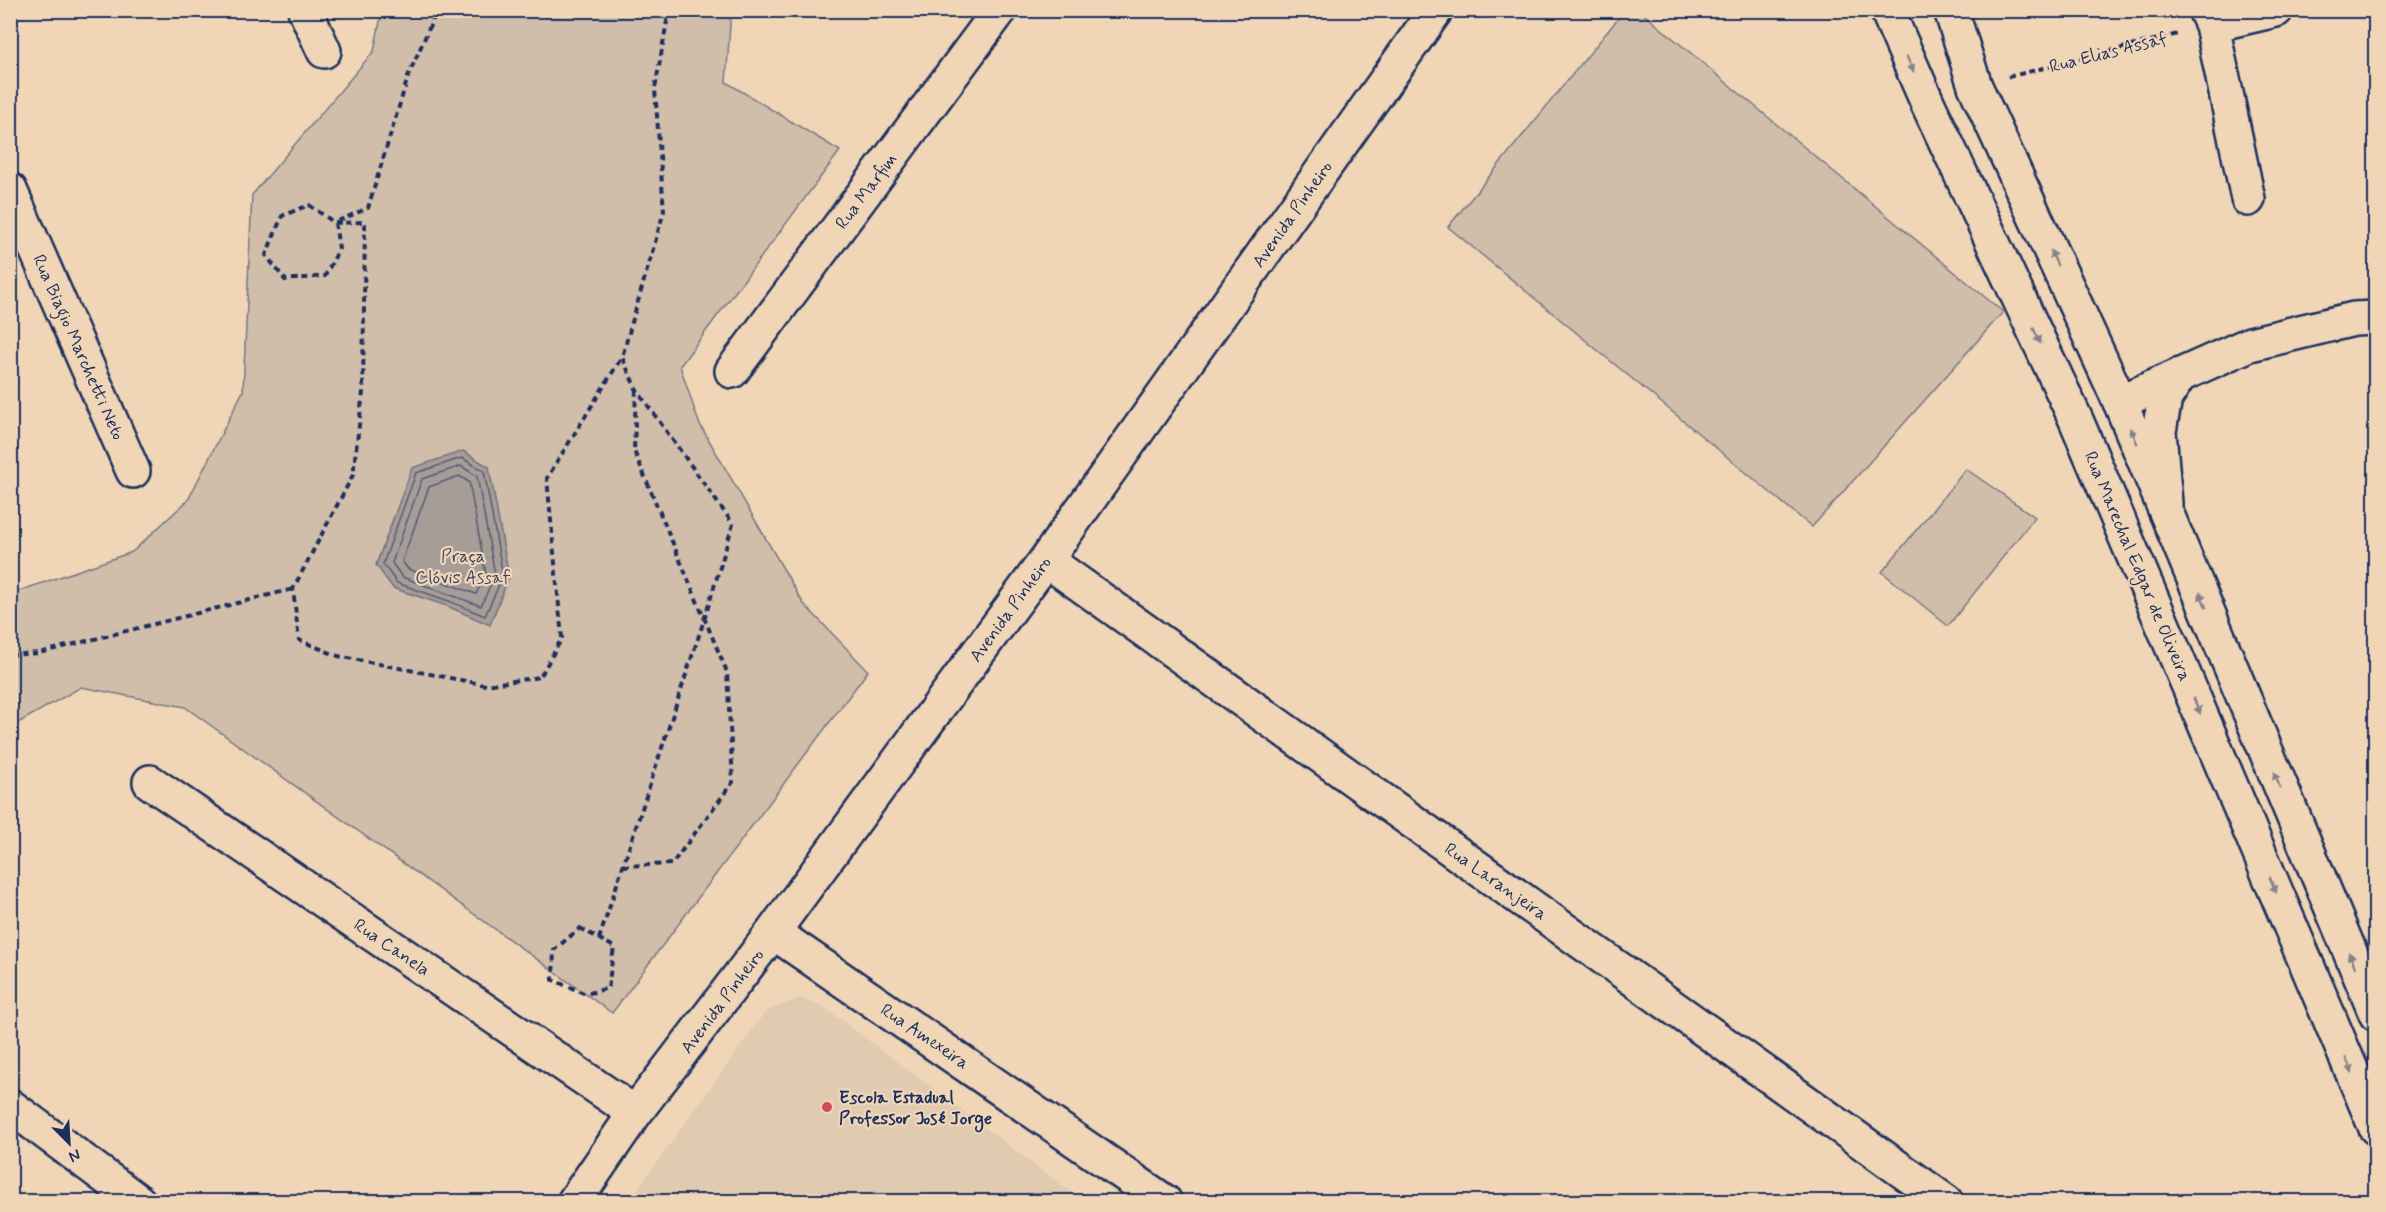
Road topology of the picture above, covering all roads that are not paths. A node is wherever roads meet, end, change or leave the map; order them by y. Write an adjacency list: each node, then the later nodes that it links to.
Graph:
1 (305, 10): 8 (street)
2 (1000, 10): 12 (street, Rua Marfim)
3 (1436, 10): 17 (street, Avenida Pinheiro)
4 (1887, 10): 23 (street, Rua Marechal Edgar de Oliveira, one-way to 23)
5 (1951, 10): 14 (street, one-way to 5)
6 (2276, 10): 7 (street)
7 (2209, 18): 10 (street)
8 (324, 51)
9 (10, 190): 15 (street, Rua Biagio Marchetti Neto)
10 (2248, 199)
11 (2376, 318): 13 (street)
12 (732, 370)
13 (2180, 375): 14 (street); 16 (street)
14 (2120, 402): 16 (street, one-way to 14)
15 (133, 471)
16 (2165, 509): 20 (street, one-way to 16)
17 (1046, 560): 19 (street, Avenida Pinheiro); 27 (street, Rua Laranjeira)
18 (150, 782): 22 (street, Rua Canela)
19 (773, 932): 22 (street, Avenida Pinheiro); 26 (street, Rua Amexeira)
20 (2376, 1014)
21 (10, 1106): 24 (street)
22 (635, 1113): 25 (street, Avenida Pinheiro)
23 (2376, 1128)
24 (139, 1202)
25 (574, 1202)
26 (1165, 1202)
27 (1946, 1202)

